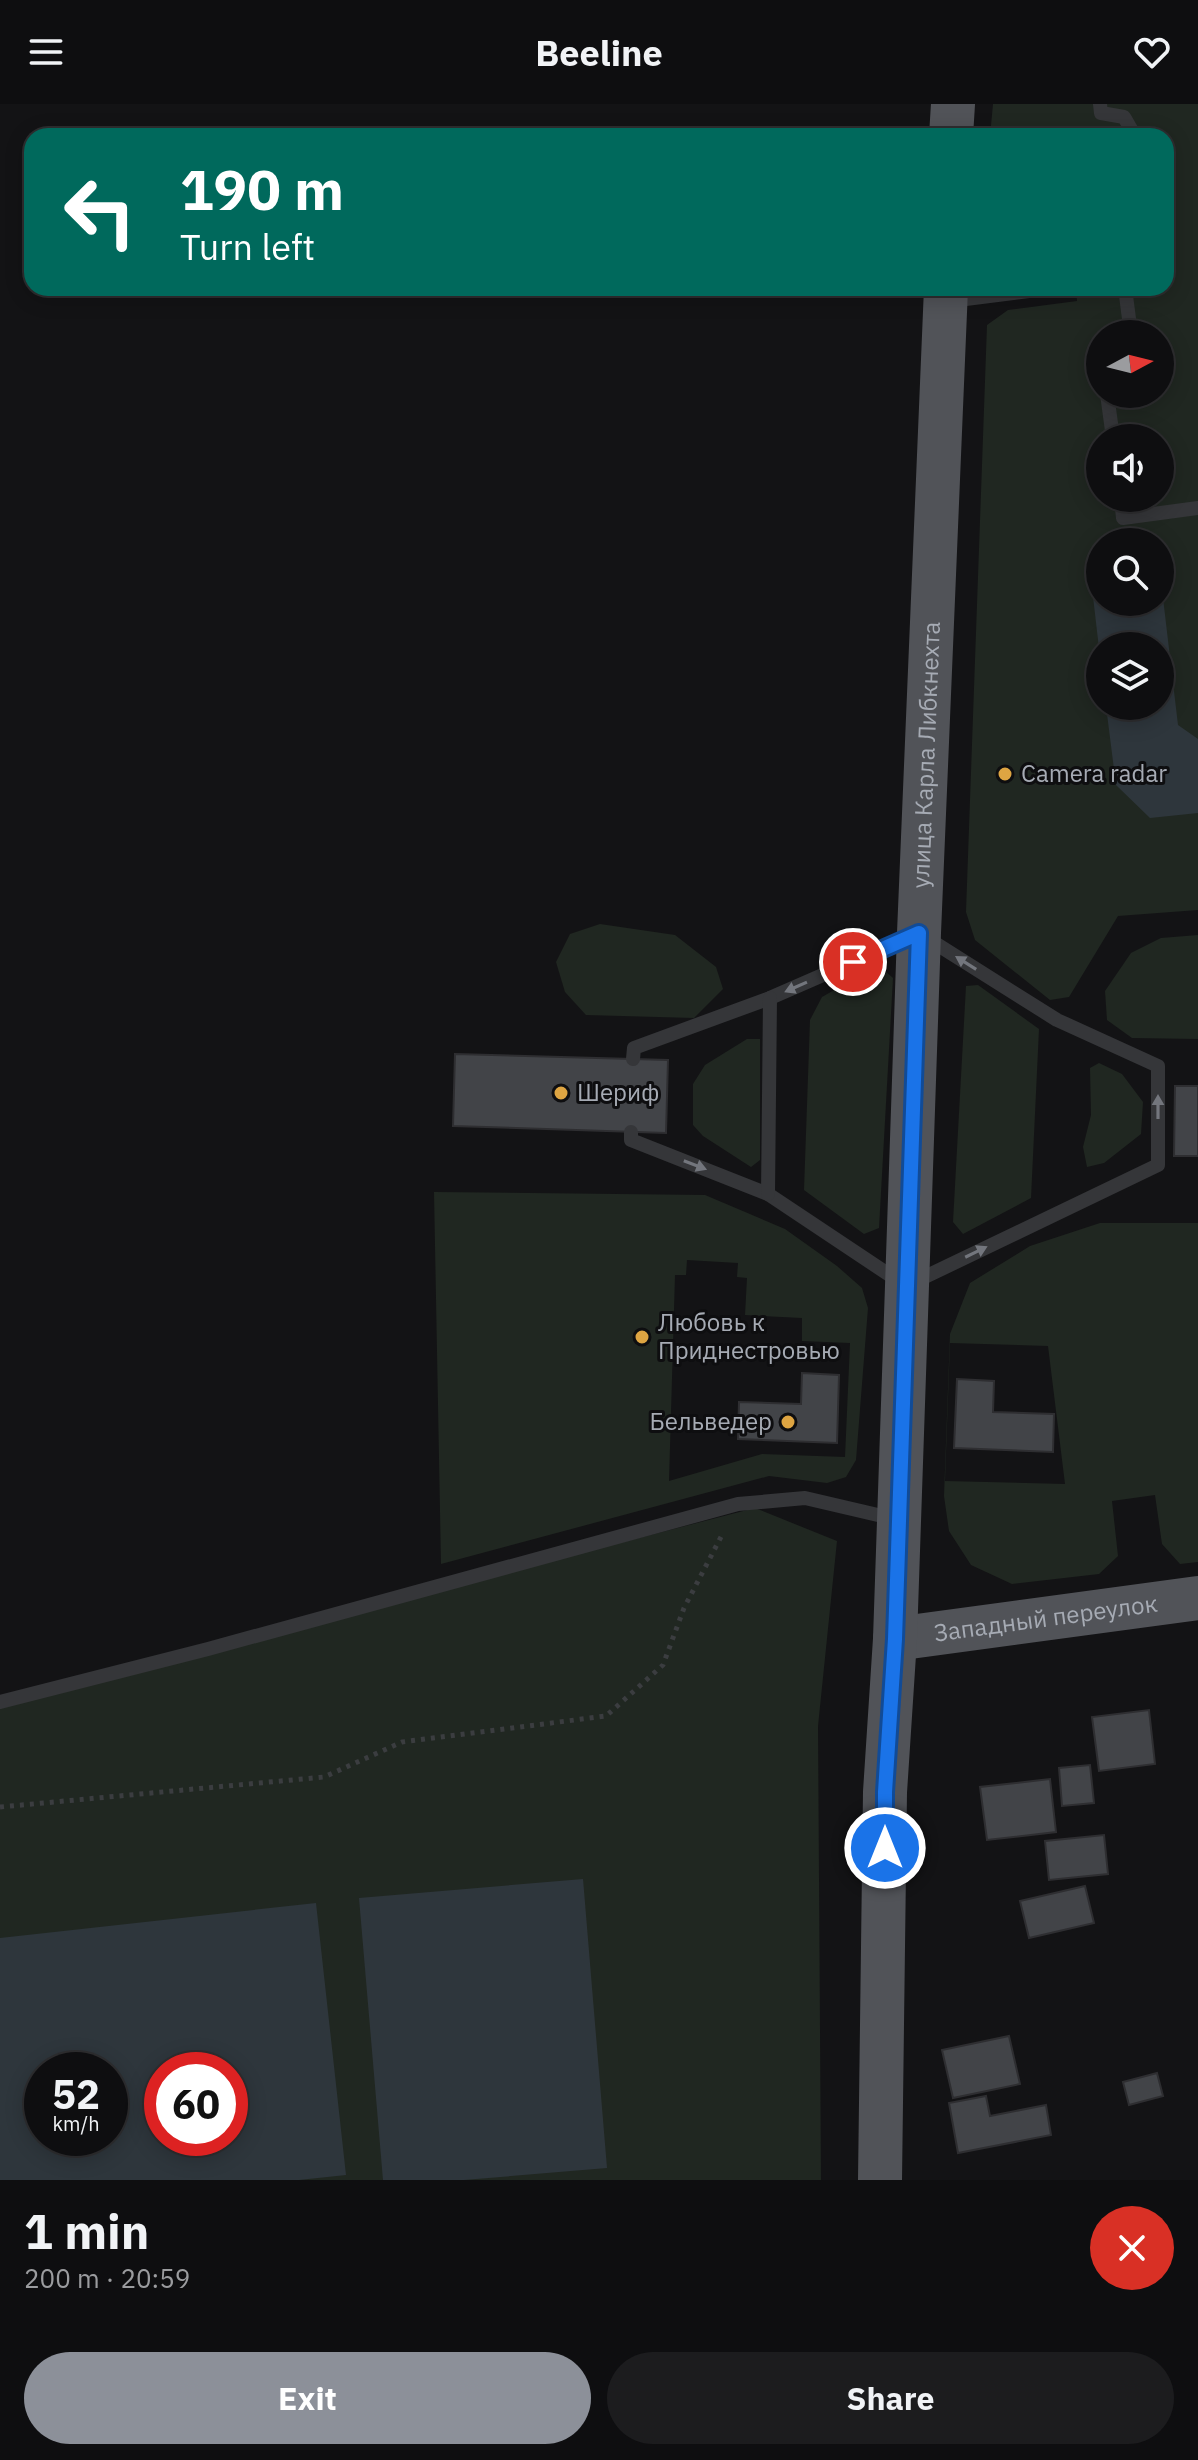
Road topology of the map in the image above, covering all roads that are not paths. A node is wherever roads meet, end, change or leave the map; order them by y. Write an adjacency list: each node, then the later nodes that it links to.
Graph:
1 (953, 104): 3 (main road)
2 (1100, 104): 4 (lane)
3 (952, 128)
4 (1132, 128)
5 (945, 296): 12 (main road, улица Карла Либкнехта)
6 (1126, 296): 7 (lane)
7 (1129, 320)
8 (1198, 508): 9 (lane)
9 (1174, 511)
10 (1122, 512): 11 (lane)
11 (1168, 512)
12 (919, 933): 13 (lane, one-way to 13); 17 (main road, улица Карла Либкнехта); 17 (lane, one-way to 12)
13 (770, 998): 14 (lane); 16 (lane)
14 (633, 1059)
15 (631, 1132): 16 (lane, one-way to 16)
16 (768, 1194): 17 (lane)
17 (906, 1286): 18 (main road, улица Карла Либкнехта)
18 (898, 1520): 20 (main road, улица Карла Либкнехта); 21 (lane)
19 (1198, 1598): 20 (main road, Западный переулок)
20 (895, 1639): 22 (main road, улица Карла Либкнехта)
21 (0, 1702)
22 (880, 2180)

